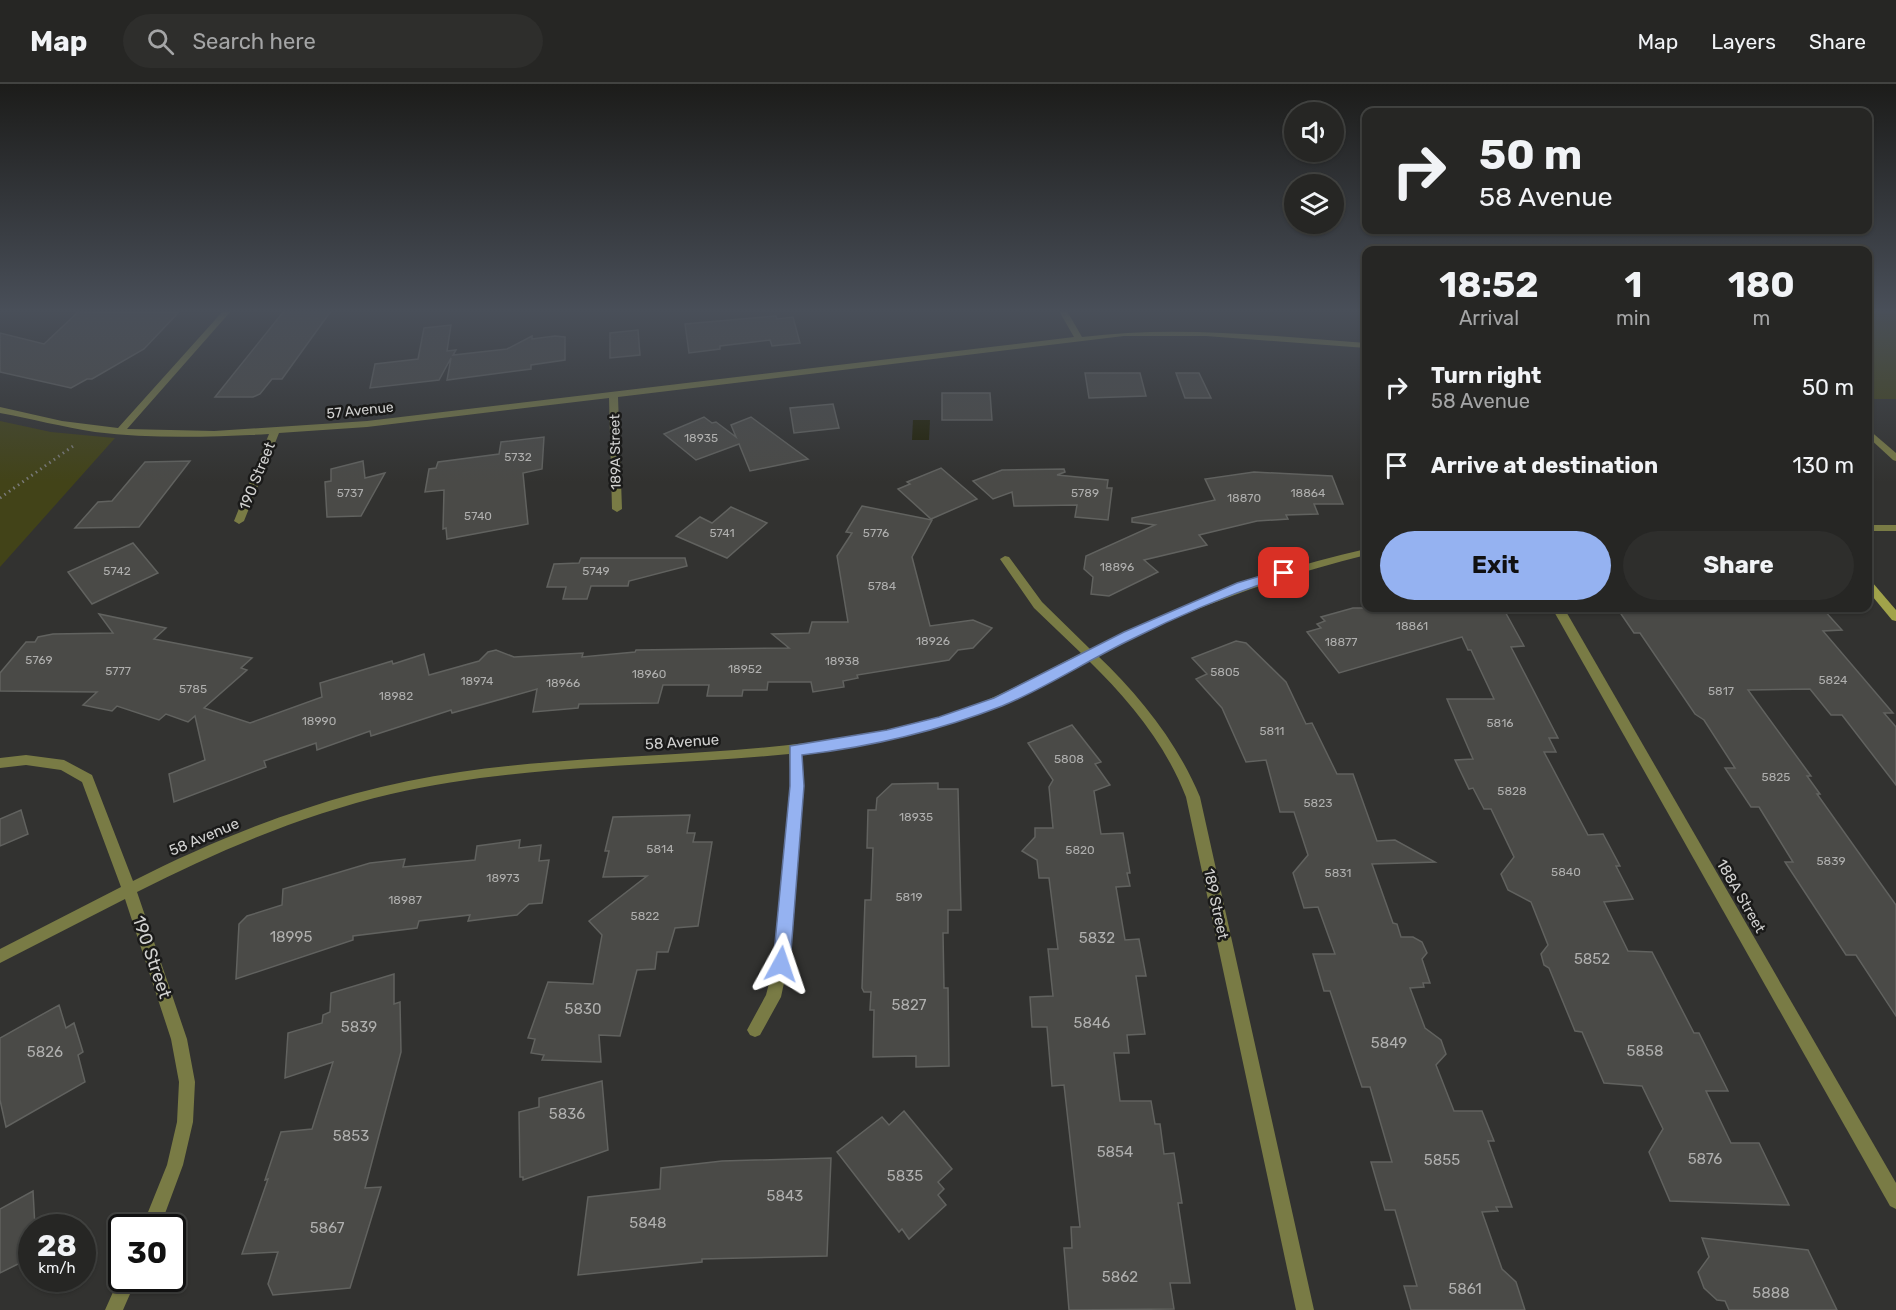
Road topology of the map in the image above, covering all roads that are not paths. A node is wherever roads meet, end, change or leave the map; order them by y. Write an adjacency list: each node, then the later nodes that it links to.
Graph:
1 (176, 368): 5 (street)
2 (832, 368): 3 (street, 57 Avenue)
3 (614, 394): 6 (street, 57 Avenue); 9 (street, 189A Street)
4 (0, 410): 5 (street, 57 Avenue)
5 (121, 430): 6 (street, 57 Avenue)
6 (275, 431): 10 (street, 190 Street)
7 (1872, 436): 8 (street)
8 (1896, 458)
9 (617, 509)
10 (239, 521)
11 (1872, 528): 12 (street)
12 (1896, 528)
13 (1362, 553): 18 (street, 58 Avenue)
14 (1005, 559): 18 (street, 189 Street)
15 (1872, 590): 17 (street)
16 (1560, 612): 24 (street, 188A Street)
17 (1896, 617)
18 (1090, 654): 19 (street, 58 Avenue); 28 (street, 189 Street)
19 (795, 750): 21 (street, 58 Avenue); 23 (street)
20 (0, 763): 21 (street, 190 Street)
21 (129, 889): 22 (street, 58 Avenue); 25 (street, 190 Street)
22 (0, 956)
23 (755, 1030)
24 (1896, 1200)
25 (156, 1214)
26 (122, 1292): 27 (street)
27 (114, 1310)
28 (1305, 1310)

